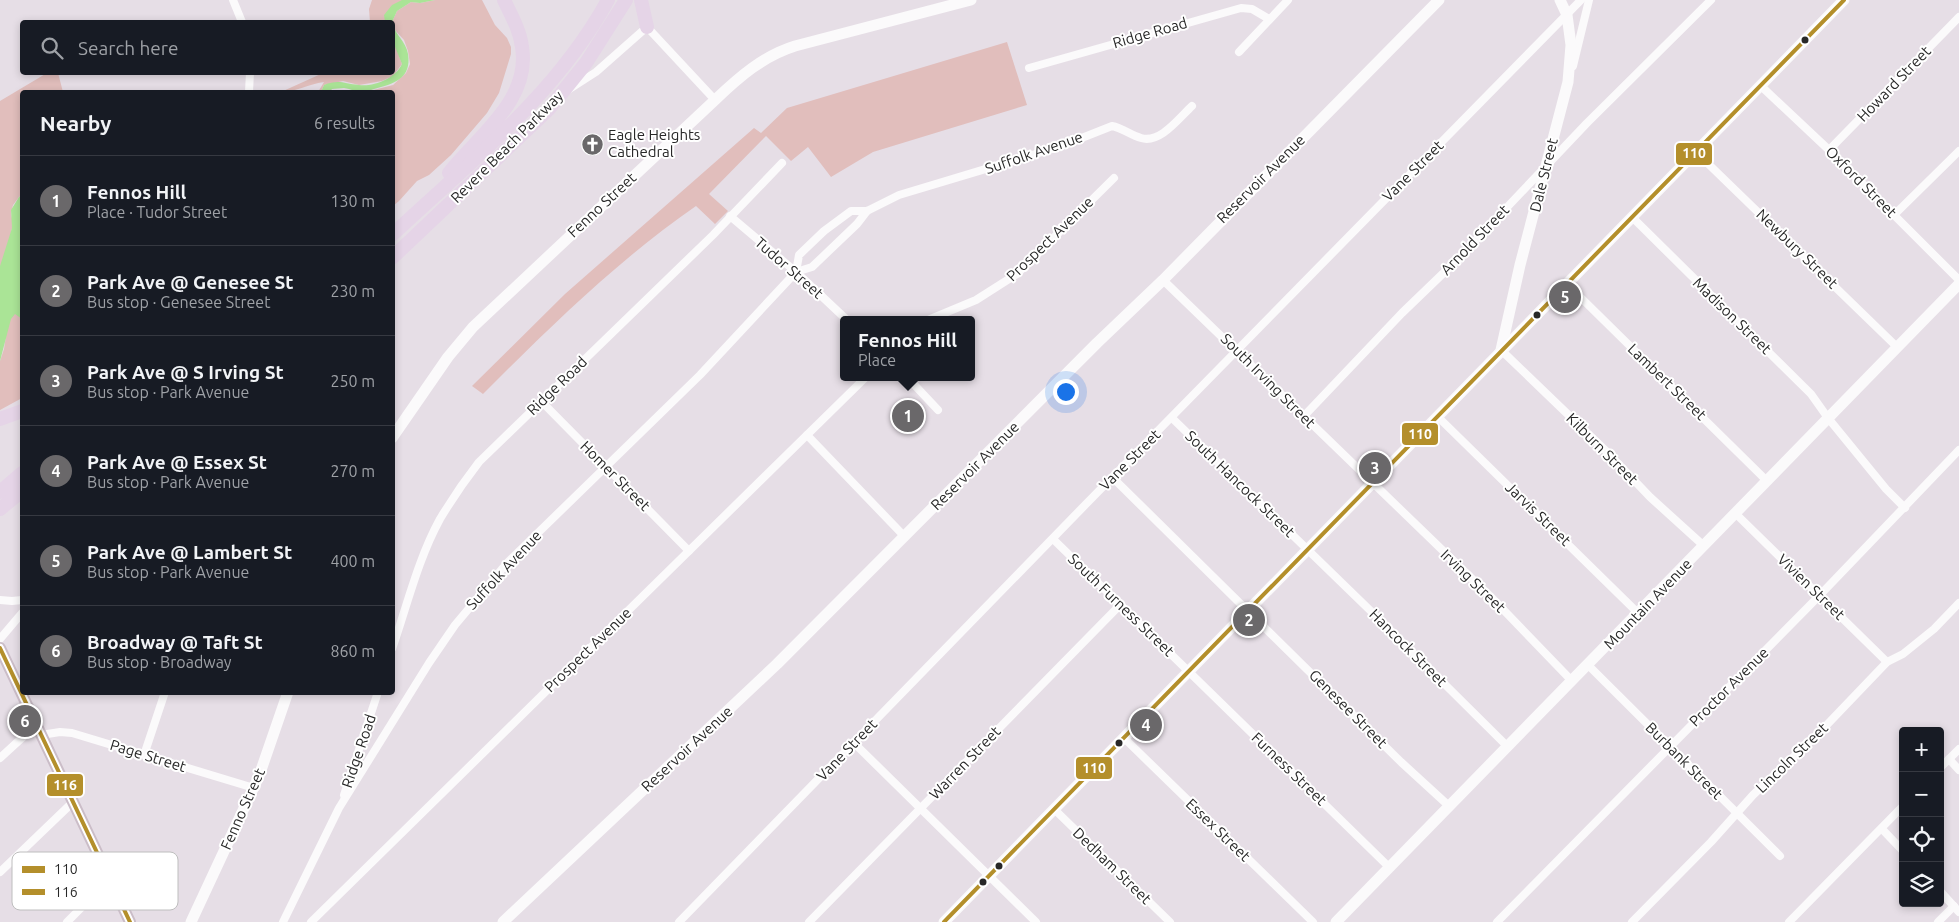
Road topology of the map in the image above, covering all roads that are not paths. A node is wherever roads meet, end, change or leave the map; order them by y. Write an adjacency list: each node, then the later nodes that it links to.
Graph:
1 (232, 0): 17 (street)
2 (504, 0): 34 (highway)
3 (608, 0): 34 (highway, Revere Beach Parkway)
4 (626, 0): 25 (highway, Revere Beach Parkway)
5 (641, 0): 18 (highway)
6 (971, 0): 26 (street, Fenno Street)
7 (1288, 0): 16 (street)
8 (1438, 0): 43 (street, Reservoir Avenue)
9 (1560, 0): 14 (street)
10 (1582, 0): 14 (street, Vane Street)
11 (1589, 0): 22 (street, Dale Street)
12 (1711, 0): 32 (street, Arnold Street)
13 (1844, 0): 23 (street)
14 (1567, 15): 22 (street); 50 (street, Vane Street)
15 (1959, 17): 28 (street, Howard Street)
16 (1269, 19): 19 (street); 20 (street, Ridge Road)
17 (241, 20)
18 (647, 27): 25 (street); 26 (street)
19 (1239, 52)
20 (1029, 68)
21 (250, 75): 24 (street)
22 (1568, 82): 32 (street, Dale Street)
23 (1760, 86): 28 (street, Oxford Street); 30 (street)
24 (249, 90)
25 (564, 92): 41 (highway, Revere Beach Parkway)
26 (715, 100): 62 (street, Fenno Street)
27 (1192, 106): 35 (street, Suffolk Avenue)
28 (1829, 150): 36 (street, Oxford Street)
29 (1959, 151): 36 (street)
30 (1696, 152): 38 (street); 49 (street, Newbury Street)
31 (782, 163): 37 (street, Ridge Road)
32 (1545, 169): 51 (street, Dale Street); 57 (street, Arnold Street)
33 (1114, 178): 48 (street, Prospect Avenue)
34 (421, 209): 39 (street); 40 (highway, Revere Beach Parkway)
35 (867, 211): 42 (street, Suffolk Avenue); 42 (street, Suffolk Avenue)
36 (1894, 215): 44 (street, Oxford Street)
37 (730, 216): 42 (street, Tudor Street); 54 (street, Ridge Road)
38 (1632, 217): 45 (street); 60 (street, Madison Street)
39 (395, 222)
40 (395, 232)
41 (395, 255)
42 (796, 272): 47 (street, Tudor Street); 65 (street, Suffolk Avenue)
43 (1163, 280): 50 (street, South Irving Street); 75 (street, Reservoir Avenue)
44 (1959, 280)
45 (1567, 284): 51 (street); 68 (street, Lambert Street)
46 (1959, 284): 49 (street, Mountain Avenue)
47 (844, 316)
48 (938, 316)
49 (1897, 346): 60 (street, Mountain Avenue)
50 (1237, 350): 57 (street, South Irving Street); 59 (street, Vane Street)
51 (1501, 350): 58 (street); 77 (street, Kilburn Street)
52 (862, 381): 63 (street, Prospect Avenue)
53 (911, 381): 55 (street)
54 (541, 401): 65 (street, Homer Street); 89 (street, Ridge Road)
55 (938, 410)
56 (20, 412): 61 (highway)
57 (1304, 416): 69 (street, South Irving Street)
58 (1437, 416): 69 (street); 87 (street, Jarvis Street)
59 (1172, 418): 67 (street, Vane Street); 78 (street, South Hancock Street)
60 (1828, 418): 68 (street, Mountain Avenue); 72 (street, Madison Street)
61 (0, 419)
62 (395, 434)
63 (807, 435): 75 (street); 79 (street, Prospect Avenue)
64 (1959, 450): 72 (street, Proctor Avenue)
65 (606, 467): 79 (street, Homer Street); 114 (street, Suffolk Avenue)
66 (20, 475): 70 (highway)
67 (1112, 477): 76 (street, Vane Street); 85 (street, Genesee Street)
68 (1767, 481): 74 (street, Mountain Avenue)
69 (1372, 482): 78 (street); 94 (street, Irving Street)
70 (0, 492)
71 (20, 493): 73 (highway)
72 (1904, 508): 80 (street, Proctor Avenue)
73 (0, 509)
74 (1735, 512): 77 (street, Mountain Avenue); 80 (street, Vivien Street)
75 (905, 537): 137 (street, Reservoir Avenue)
76 (1053, 539): 84 (street, South Furness Street); 102 (street, Vane Street)
77 (1704, 546): 87 (street, Mountain Avenue)
78 (1308, 549): 85 (street); 103 (street, Hancock Street)
79 (690, 551): 136 (street, Prospect Avenue)
80 (1820, 595): 91 (street, Vivien Street); 104 (street, Proctor Avenue)
81 (0, 600): 82 (street)
82 (20, 600)
83 (1959, 603): 91 (street, Lincoln Street)
84 (1121, 604): 93 (street, South Furness Street); 115 (street, Warren Street)
85 (1248, 610): 93 (street); 113 (street, Genesee Street)
86 (20, 614): 88 (street)
87 (1638, 614): 92 (street, Mountain Avenue)
88 (0, 639)
89 (395, 640)
90 (2, 655): 95 (main road)
91 (1887, 662): 118 (street, Lincoln Street)
92 (1588, 665): 94 (street, Mountain Avenue); 104 (street, Burbank Street)
93 (1189, 671): 101 (street); 125 (street, Furness Street)
94 (1572, 681): 103 (street, Mountain Avenue)
95 (20, 691)
96 (22, 695): 100 (main road)
97 (164, 695): 106 (street)
98 (287, 695): 111 (street, Fenno Street)
99 (377, 695): 114 (street, Ridge Road)
100 (39, 730): 106 (street, Page Street); 107 (street); 112 (main road)
101 (1124, 738): 116 (street); 143 (street, Essex Street)
102 (854, 743): 115 (street); 138 (street, Vane Street)
103 (1507, 746): 113 (street, Mountain Avenue)
104 (1669, 746): 118 (street, Burbank Street); 145 (street, Proctor Avenue)
105 (1959, 749): 108 (street)
106 (144, 755): 111 (street, Page Street)
107 (0, 758)
108 (1949, 759): 109 (street); 110 (street)
109 (1944, 764)
110 (1959, 770)
111 (254, 788): 134 (street, Fenno Street)
112 (73, 802): 121 (street); 122 (main road)
113 (1449, 806): 125 (street, Mountain Avenue)
114 (339, 808): 135 (street, Suffolk Avenue)
115 (921, 809): 127 (street); 139 (street, Warren Street)
116 (1054, 809): 127 (street); 142 (street, Dedham Street)
117 (1899, 810): 119 (street)
118 (1736, 814): 123 (street, Burbank Street); 146 (street, Lincoln Street)
119 (1882, 829): 120 (street); 147 (street)
120 (1899, 847)
121 (21, 852)
122 (97, 852)
123 (1780, 856)
124 (12, 860): 126 (street)
125 (1390, 868): 144 (street, Mountain Avenue)
126 (0, 872)
127 (989, 876): 140 (street); 141 (street)
128 (1944, 896): 129 (street)
129 (1956, 909): 148 (street)
130 (79, 910): 132 (street)
131 (124, 910): 133 (main road)
132 (67, 922)
133 (130, 922)
134 (191, 922)
135 (283, 922)
136 (311, 922)
137 (503, 922)
138 (679, 922)
139 (809, 922)
140 (944, 922)
141 (1036, 922)
142 (1170, 922)
143 (1312, 922)
144 (1336, 922)
145 (1497, 922)
146 (1632, 922)
147 (1789, 922)
148 (1938, 922)

